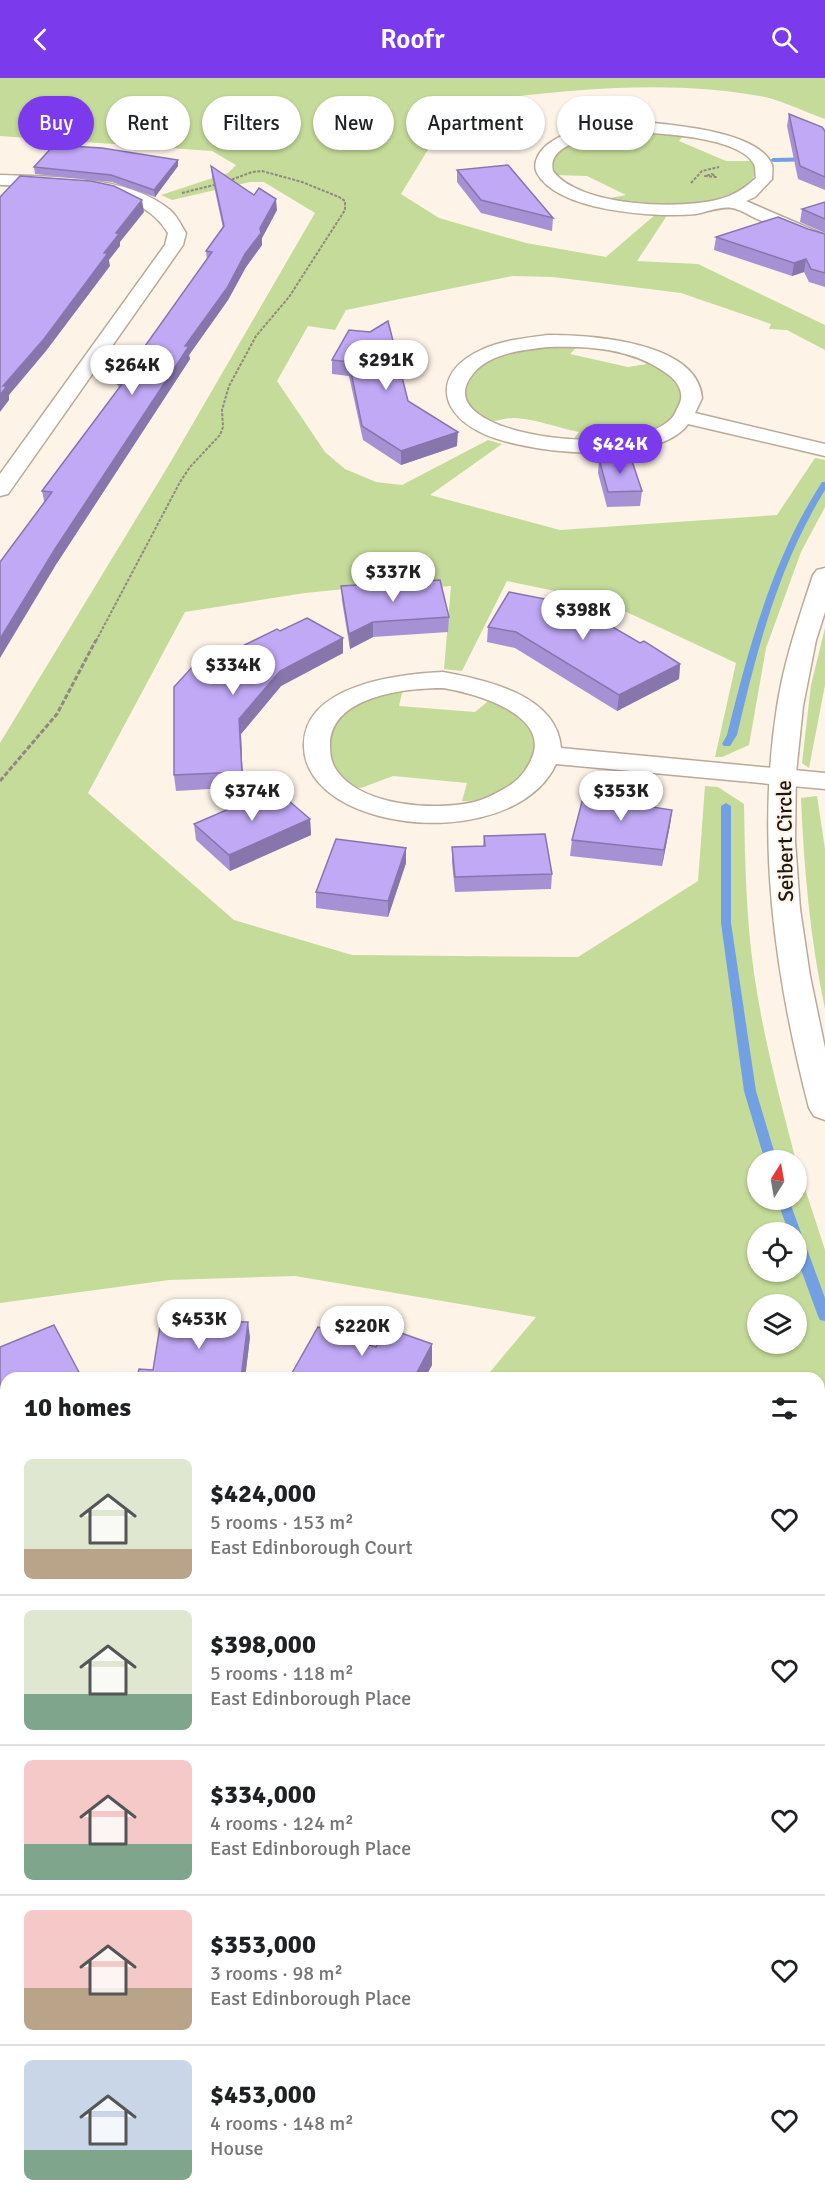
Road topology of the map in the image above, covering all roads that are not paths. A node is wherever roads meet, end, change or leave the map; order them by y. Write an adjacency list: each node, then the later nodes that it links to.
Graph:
1 (0, 180): 6 (street)
2 (731, 201): 2 (street); 3 (street)
3 (825, 241)
4 (683, 417): 4 (street); 5 (street)
5 (825, 450)
6 (0, 489)
7 (825, 575): 9 (street, Seibert Circle)
8 (546, 755): 8 (street); 9 (street)
9 (783, 777): 10 (street); 11 (street, Seibert Circle)
10 (825, 781)
11 (825, 1108)

